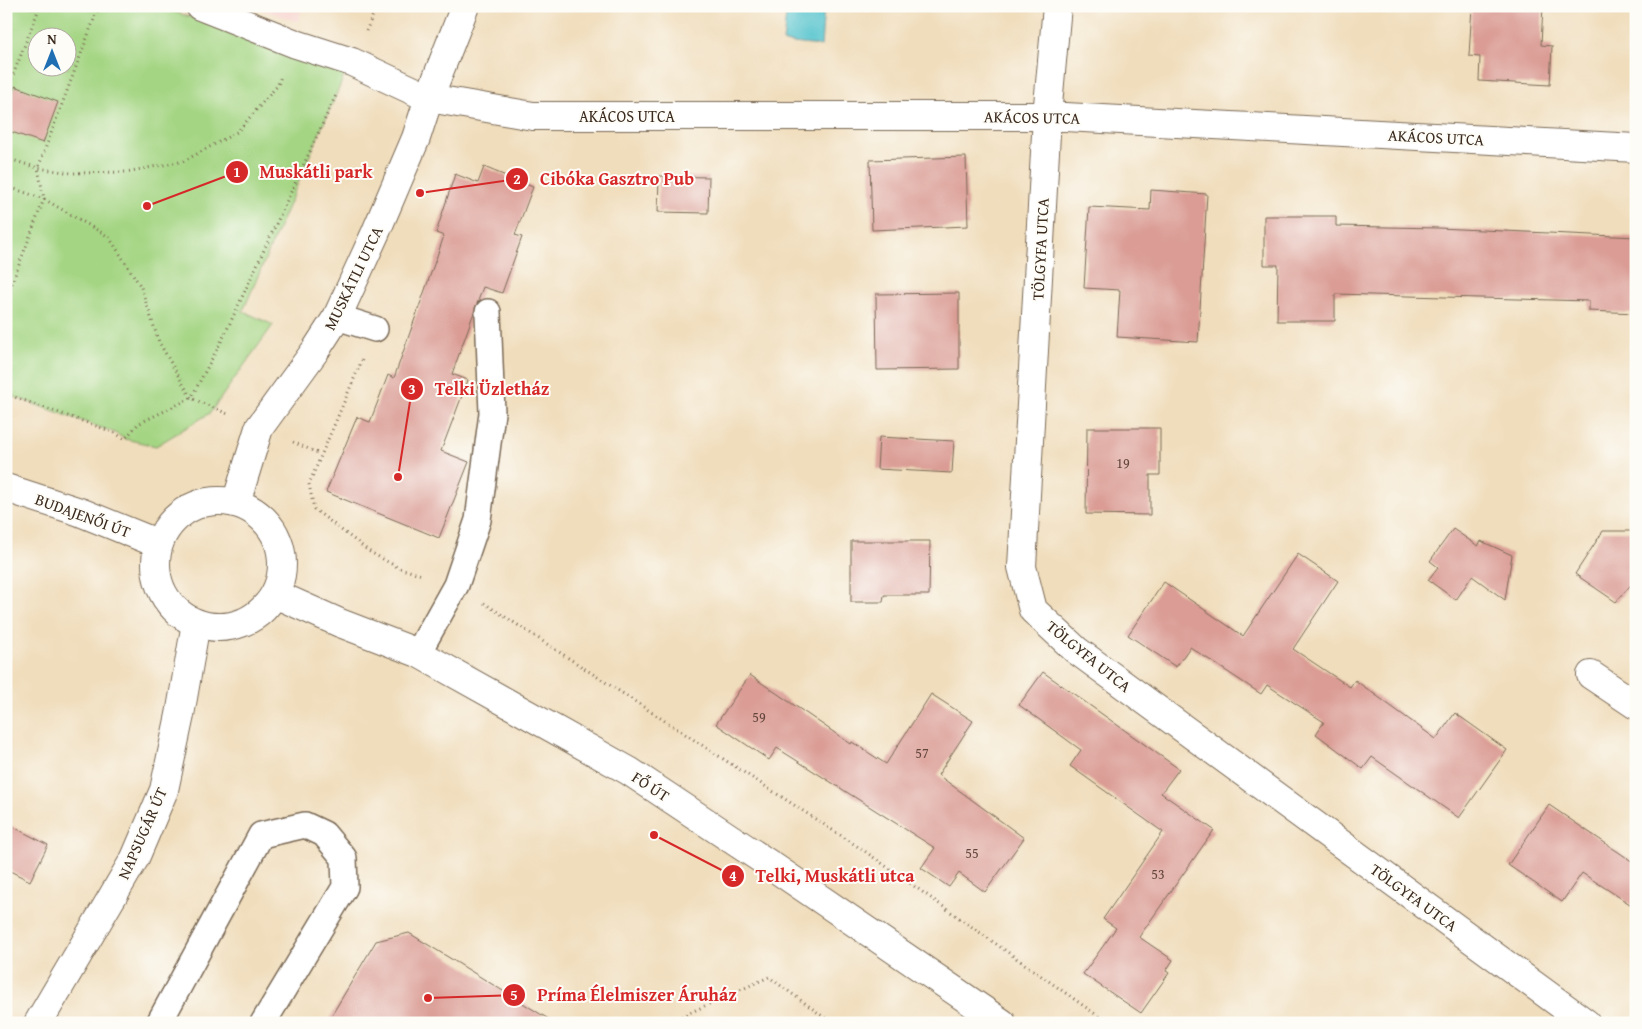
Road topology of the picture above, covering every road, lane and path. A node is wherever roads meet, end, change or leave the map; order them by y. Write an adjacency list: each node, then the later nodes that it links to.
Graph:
1 (40, 6): 9 (path)
2 (99, 6): 14 (path)
3 (200, 6): 7 (street)
4 (377, 6): 8 (path)
5 (465, 6): 10 (street, MUSKÁTLI UTCA)
6 (1056, 6): 11 (street, TÖLGYFA UTCA)
7 (296, 44): 8 (street); 14 (path)
8 (352, 62): 10 (street); 22 (path)
9 (6, 94)
10 (429, 98): 11 (street, AKÁCOS UTCA); 19 (street, MUSKÁTLI UTCA)
11 (1047, 116): 12 (street, AKÁCOS UTCA); 40 (street, TÖLGYFA UTCA)
12 (1636, 148)
13 (6, 158): 14 (path)
14 (38, 168): 16 (path)
15 (6, 186): 16 (path)
16 (44, 199): 17 (path); 22 (path)
17 (6, 299)
18 (488, 312): 27 (lane)
19 (337, 317): 20 (lane); 25 (street, MUSKÁTLI UTCA)
20 (375, 329)
21 (6, 394): 22 (path)
22 (191, 398)
23 (320, 454): 27 (path)
24 (6, 488): 26 (street, BUDAJENŐI ÚT)
25 (236, 503): 26 (street); 28 (street)
26 (160, 544): 29 (street)
27 (456, 585): 30 (lane); 39 (path)
28 (275, 594): 29 (street); 30 (street, FŐ ÚT)
29 (196, 623): 33 (street, NAPSUGÁR ÚT)
30 (418, 653): 38 (street, FŐ ÚT)
31 (1591, 674): 32 (street)
32 (1636, 705)
33 (38, 1023)
34 (159, 1023): 35 (lane)
35 (263, 1023)
36 (674, 1023): 37 (path)
37 (832, 1023)
38 (1002, 1023)
39 (1108, 1023)
40 (1586, 1023)

